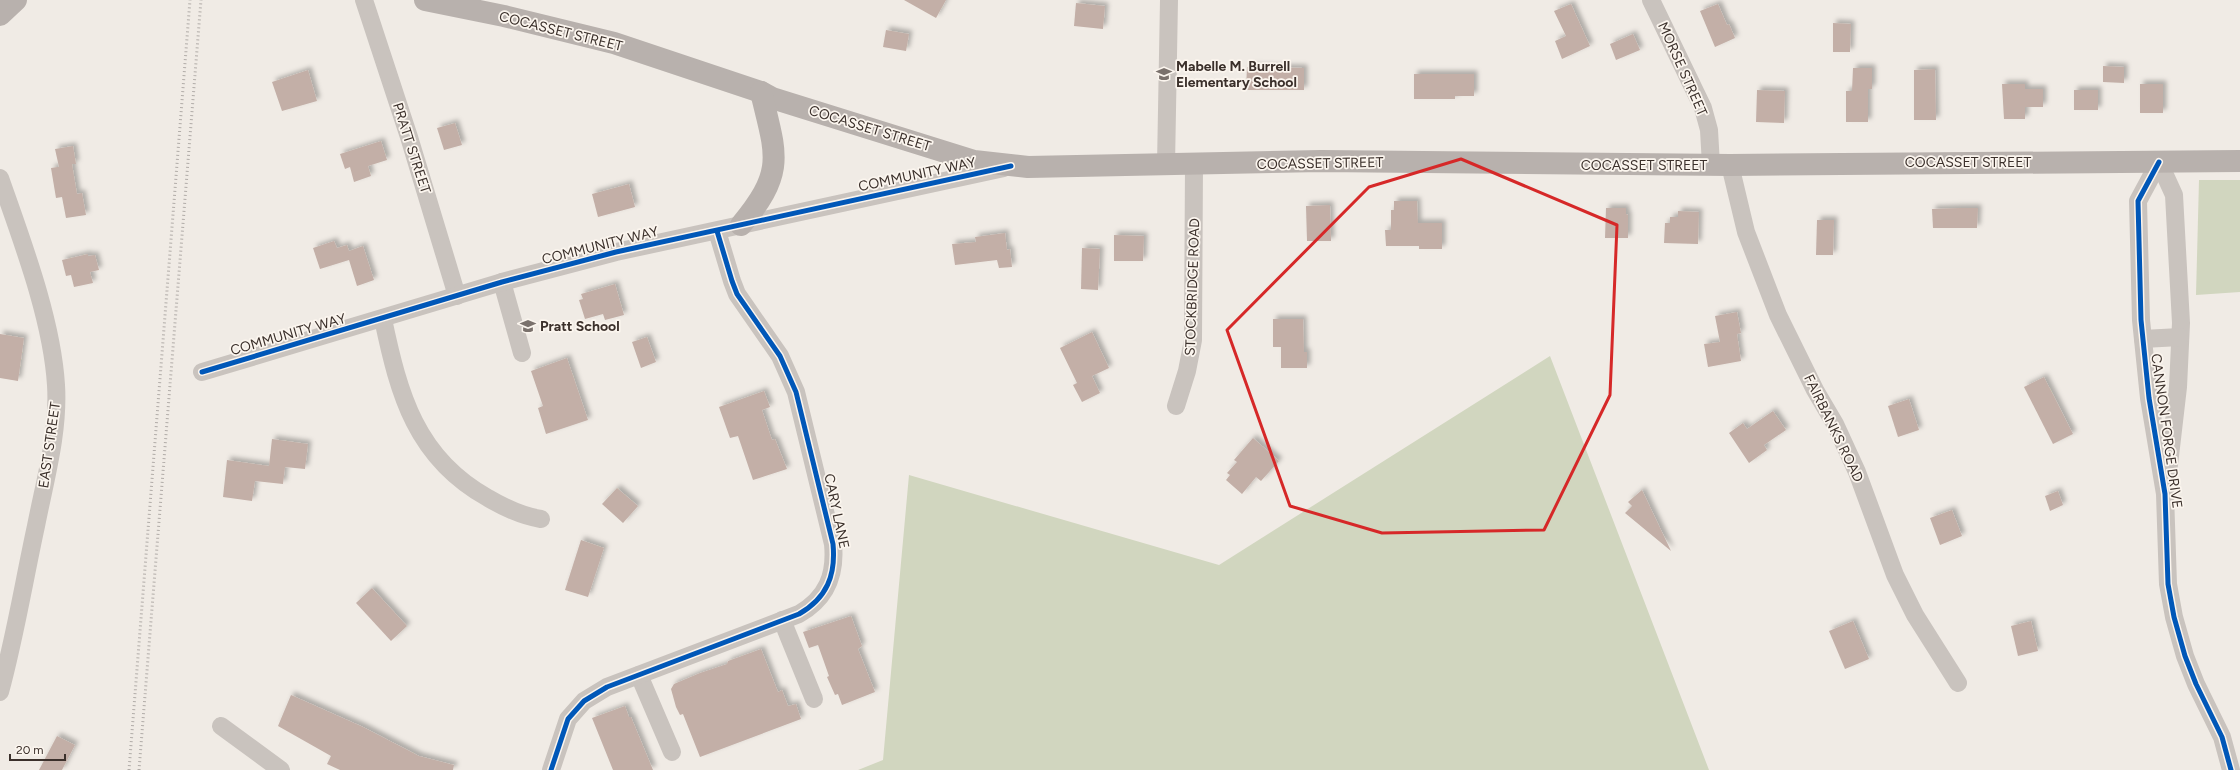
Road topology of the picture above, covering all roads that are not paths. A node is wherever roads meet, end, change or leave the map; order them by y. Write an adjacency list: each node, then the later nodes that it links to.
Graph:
1 (16, 0): 6 (main road)
2 (364, 0): 18 (street, PRATT STREET)
3 (425, 0): 7 (main road, COCASSET STREET)
4 (1169, 0): 10 (street)
5 (1651, 0): 12 (street, MORSE STREET)
6 (0, 14)
7 (761, 92): 13 (main road, COCASSET STREET); 15 (main road)
8 (2240, 161): 9 (main road, COCASSET STREET)
9 (2159, 162): 12 (main road, COCASSET STREET); 20 (street, CANNON FORGE DRIVE); 21 (street, CANNON FORGE DRIVE)
10 (1166, 165): 11 (main road, COCASSET STREET); 13 (main road, COCASSET STREET)
11 (1194, 165): 12 (main road, COCASSET STREET); 24 (street, STOCKBRIDGE ROAD)
12 (1721, 165): 29 (street, FAIRBANKS ROAD)
13 (1011, 166): 15 (street, COMMUNITY WAY)
14 (0, 178): 30 (street, EAST STREET)
15 (741, 225): 16 (street, COMMUNITY WAY)
16 (717, 231): 17 (street, COMMUNITY WAY); 27 (street, CARY LANE)
17 (502, 282): 18 (street, COMMUNITY WAY); 22 (street)
18 (457, 296): 19 (street, COMMUNITY WAY)
19 (382, 319): 23 (street, COMMUNITY WAY); 26 (street)
20 (2180, 337): 21 (street); 25 (street, CANNON FORGE DRIVE)
21 (2143, 339): 25 (street, CANNON FORGE DRIVE)
22 (522, 353)
23 (202, 372)
24 (1176, 406)
25 (2165, 494): 36 (street, CANNON FORGE DRIVE)
26 (541, 519)
27 (782, 620): 28 (street, CARY LANE); 31 (street)
28 (639, 675): 33 (street); 35 (street, CARY LANE)
29 (1958, 683)
30 (0, 692)
31 (814, 699)
32 (221, 726): 34 (street)
33 (672, 752)
34 (281, 770)
35 (551, 770)
36 (2231, 770)

